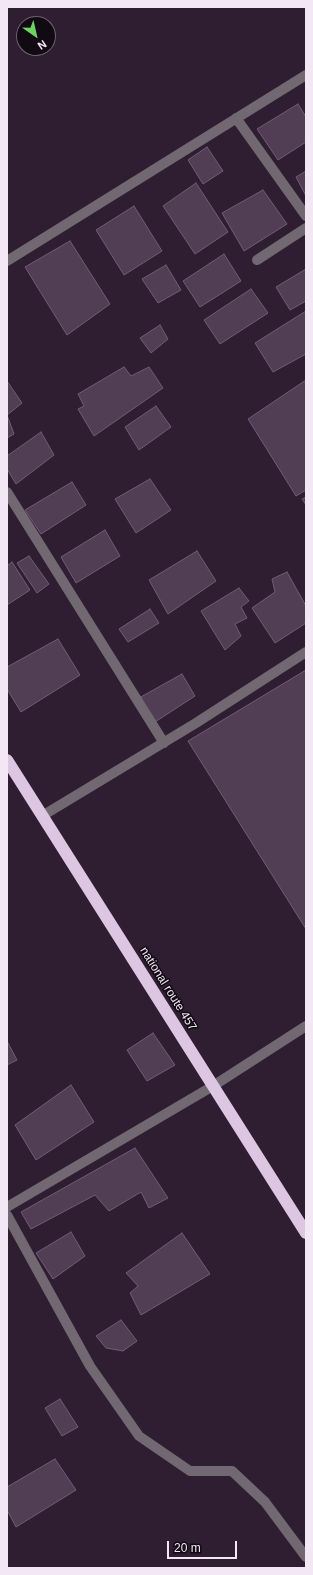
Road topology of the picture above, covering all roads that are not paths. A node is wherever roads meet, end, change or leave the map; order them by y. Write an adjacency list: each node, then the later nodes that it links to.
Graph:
1 (306, 75): 2 (street)
2 (236, 118): 3 (street); 6 (street)
3 (306, 216)
4 (306, 228): 5 (street)
5 (257, 260)
6 (7, 261)
7 (7, 492): 9 (street)
8 (306, 652): 9 (street)
9 (164, 743): 11 (street)
10 (7, 760): 11 (highway, national route 457)
11 (42, 816): 13 (highway, national route 457)
12 (306, 1026): 13 (street)
13 (213, 1086): 14 (street); 16 (highway, national route 457)
14 (7, 1207)
15 (7, 1215): 17 (street)
16 (306, 1233)
17 (306, 1557)

